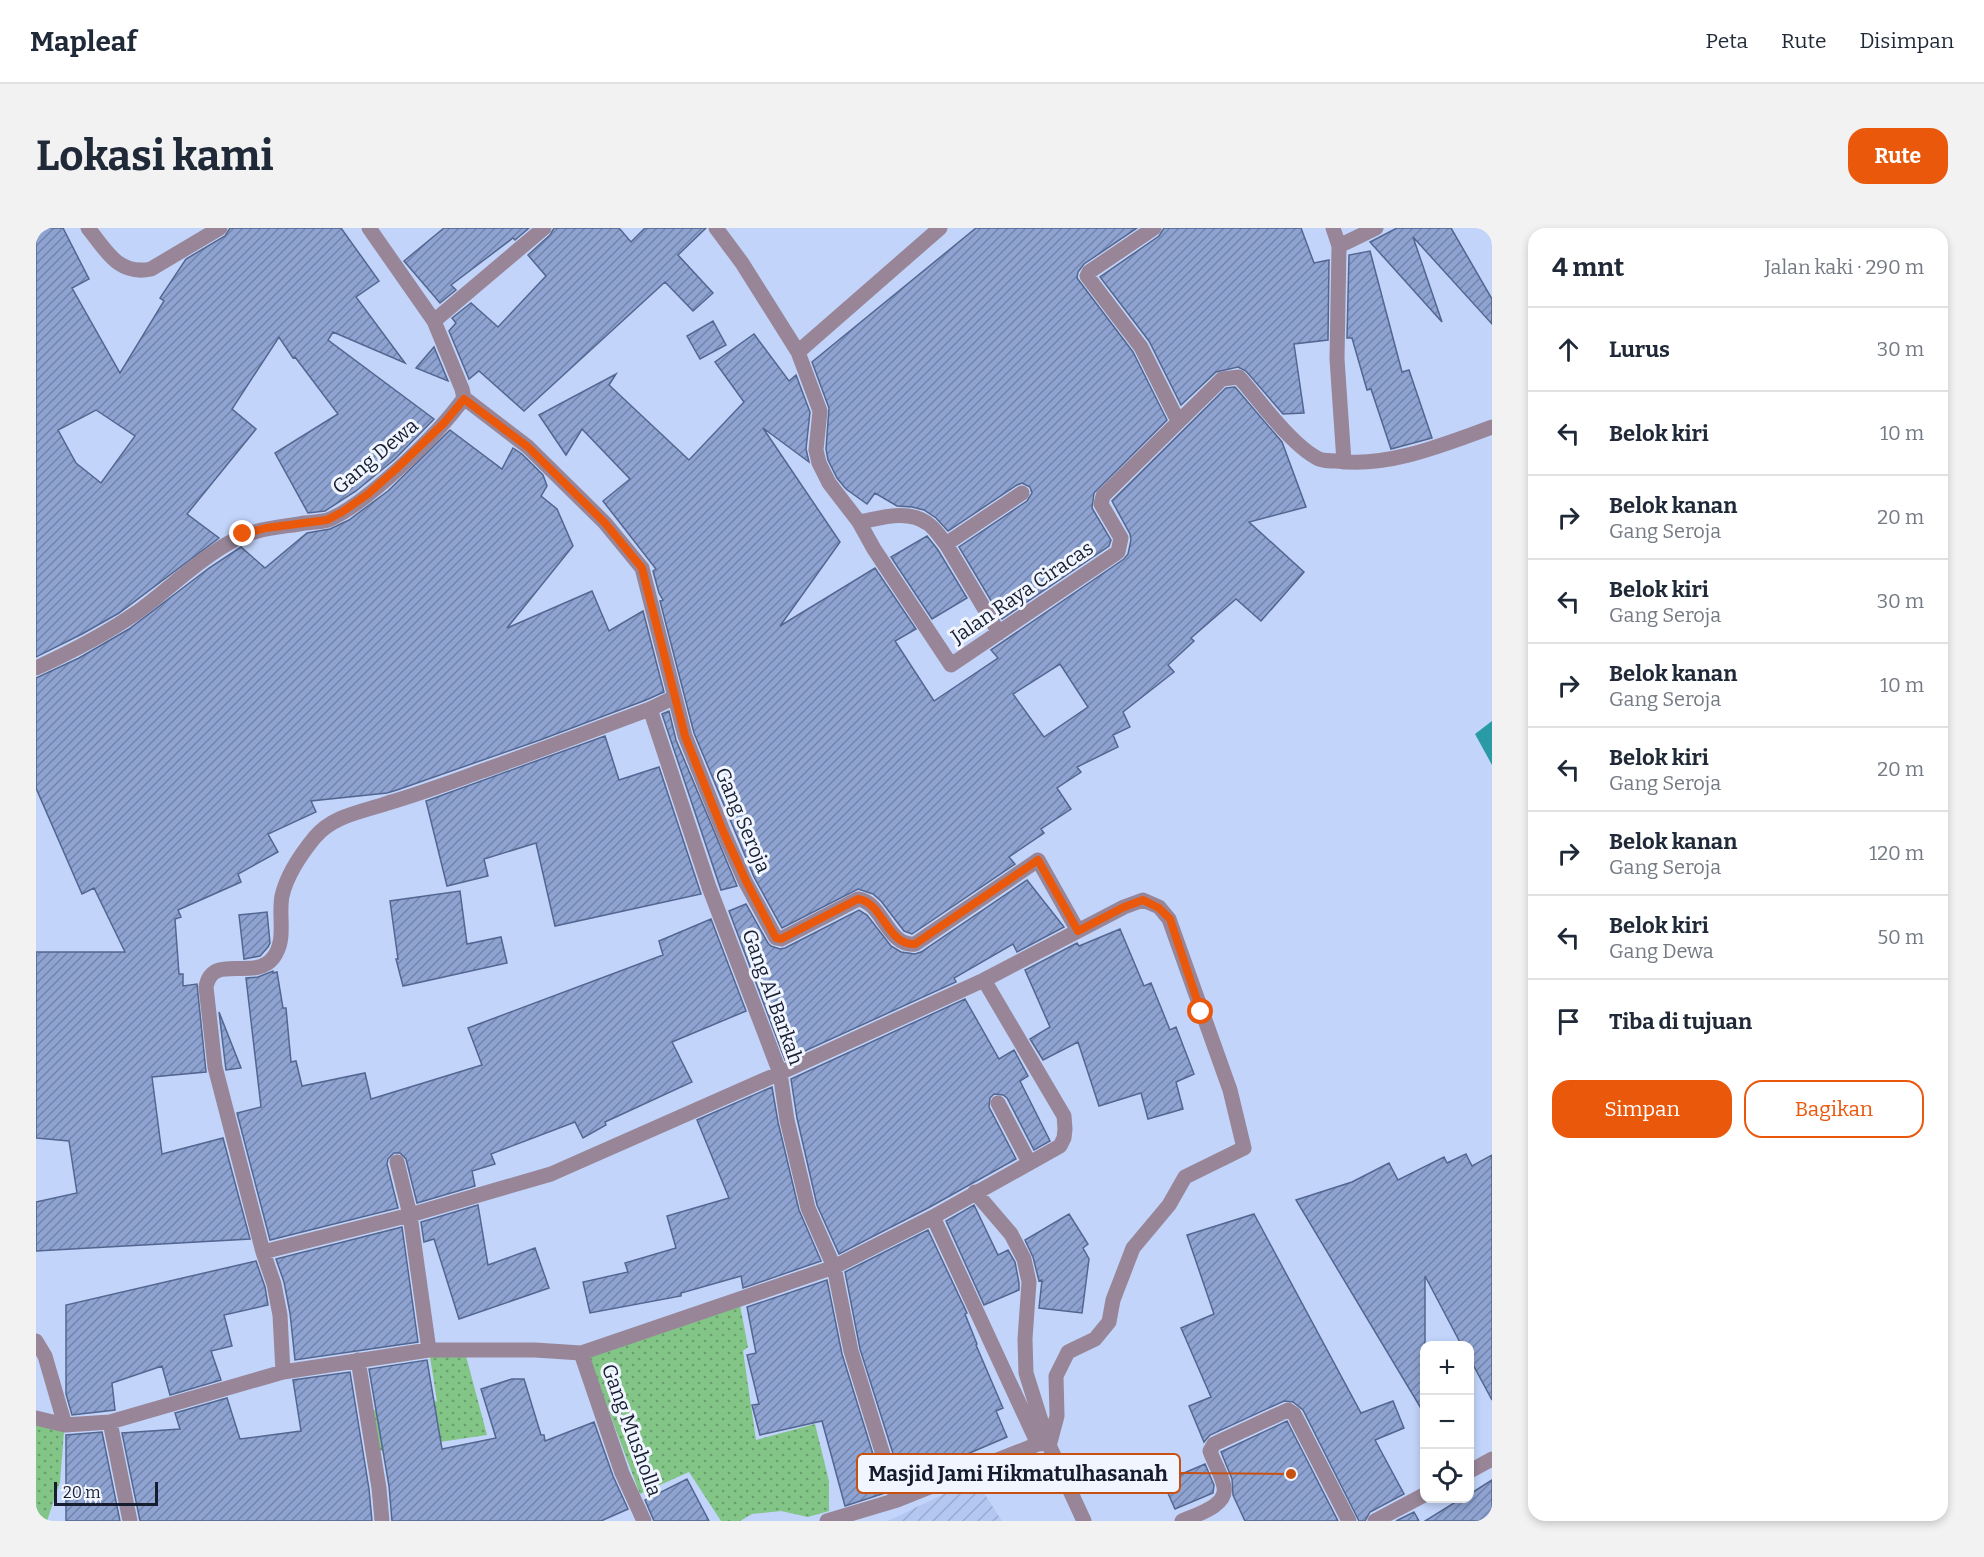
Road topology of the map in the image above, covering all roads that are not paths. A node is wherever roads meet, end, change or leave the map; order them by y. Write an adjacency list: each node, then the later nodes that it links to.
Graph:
1 (88, 228): 2 (street)
2 (220, 228)
3 (369, 228): 11 (street)
4 (544, 228): 11 (street)
5 (716, 228): 12 (street, Jalan Raya Ciracas)
6 (940, 228): 12 (street)
7 (1154, 228): 14 (street)
8 (1333, 228): 10 (street)
9 (1376, 228): 10 (street)
10 (1339, 246): 16 (street)
11 (434, 321): 13 (street)
12 (798, 352): 18 (street, Jalan Raya Ciracas)
13 (464, 399): 21 (street, Gang Dewa); 22 (street, Gang Seroja)
14 (1178, 421): 16 (street, Jalan Raya Ciracas); 20 (street, Jalan Raya Ciracas)
15 (1492, 427): 16 (street, Jalan Raya Ciracas)
16 (1344, 462)
17 (1022, 493): 19 (street)
18 (859, 522): 19 (street); 20 (street, Jalan Raya Ciracas)
19 (946, 544): 20 (street)
20 (999, 633)
21 (36, 668)
22 (675, 697): 23 (street); 24 (street, Gang Seroja)
23 (650, 709): 26 (street, Gang Al Barkah); 33 (street)
24 (1078, 931): 25 (street); 43 (street)
25 (984, 980): 26 (street); 29 (street)
26 (780, 1073): 31 (street); 34 (street, Gang Al Barkah)
27 (998, 1103): 29 (street)
28 (397, 1162): 31 (street)
29 (1029, 1162): 30 (street)
30 (975, 1192): 32 (street); 43 (street)
31 (410, 1215): 33 (street); 36 (street)
32 (933, 1217): 34 (street); 43 (street)
33 (263, 1252): 39 (street)
34 (834, 1267): 37 (street); 47 (street, Gang Al Barkah)
35 (36, 1341): 42 (street)
36 (429, 1350): 37 (street); 38 (street)
37 (581, 1353): 50 (street, Gang Musholla)
38 (358, 1360): 39 (street); 49 (street)
39 (283, 1372): 41 (street)
40 (36, 1418): 42 (street)
41 (110, 1422): 42 (street); 48 (street)
42 (65, 1425)
43 (1045, 1444): 47 (street); 52 (street)
44 (1492, 1459): 45 (street)
45 (1474, 1469)
46 (1420, 1498): 55 (street)
47 (897, 1500): 51 (street)
48 (130, 1521)
49 (382, 1521)
50 (644, 1521)
51 (827, 1521)
52 (1084, 1521)
53 (1182, 1521): 54 (street)
54 (1349, 1521)
55 (1375, 1521)

